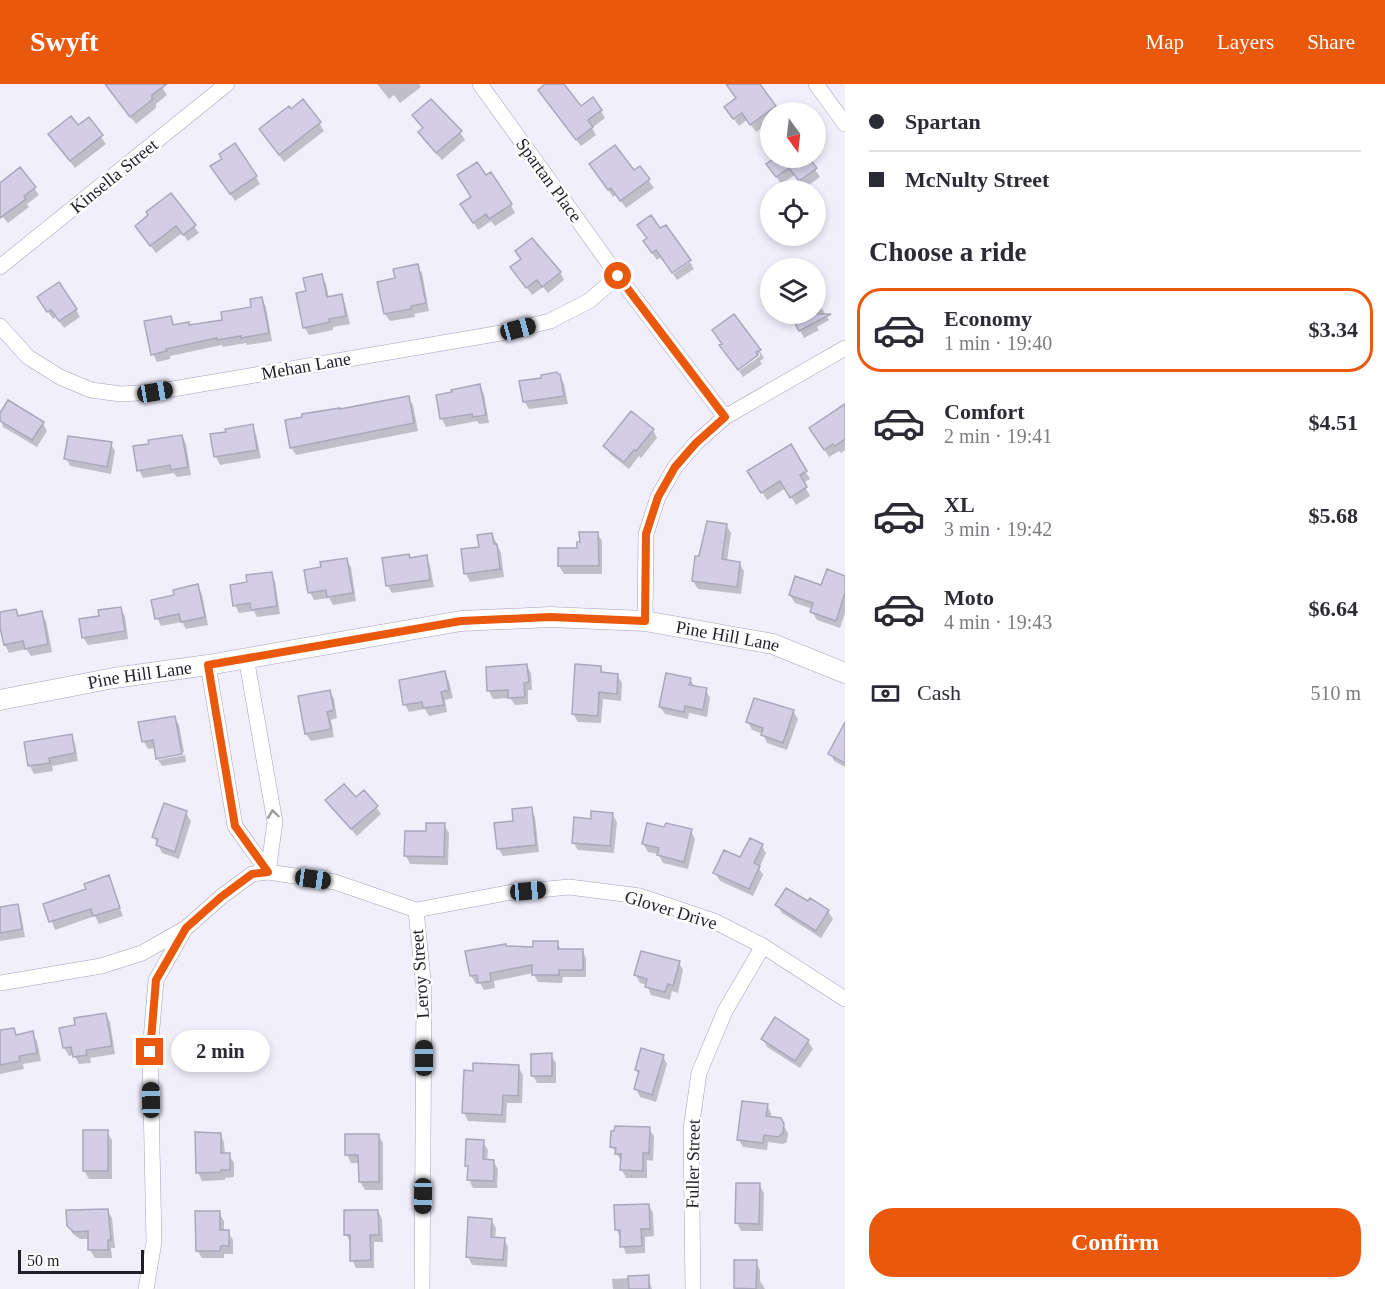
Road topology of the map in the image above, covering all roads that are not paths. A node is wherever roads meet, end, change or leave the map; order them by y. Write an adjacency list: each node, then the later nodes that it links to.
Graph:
1 (227, 84): 5 (street, Kinsella Street)
2 (480, 84): 6 (street, Spartan Place)
3 (816, 84): 4 (street)
4 (845, 124)
5 (0, 267)
6 (618, 276): 7 (street, Mehan Lane); 9 (street, Spartan Place)
7 (0, 326)
8 (845, 348): 9 (street)
9 (725, 417): 10 (street)
10 (645, 621): 11 (street, Pine Hill Lane); 13 (street, Pine Hill Lane)
11 (246, 657): 12 (street, Pine Hill Lane); 15 (street, one-way to 11)
12 (208, 665): 14 (street, Pine Hill Lane); 15 (street)
13 (845, 673)
14 (0, 700)
15 (268, 872): 16 (street, Glover Drive); 17 (street)
16 (416, 910): 18 (street, Glover Drive); 22 (street, Leroy Street)
17 (186, 928): 19 (street); 21 (street)
18 (763, 946): 20 (street, Glover Drive); 23 (street, Fuller Street)
19 (0, 983)
20 (845, 999)
21 (146, 1289)
22 (422, 1289)
23 (693, 1289)

